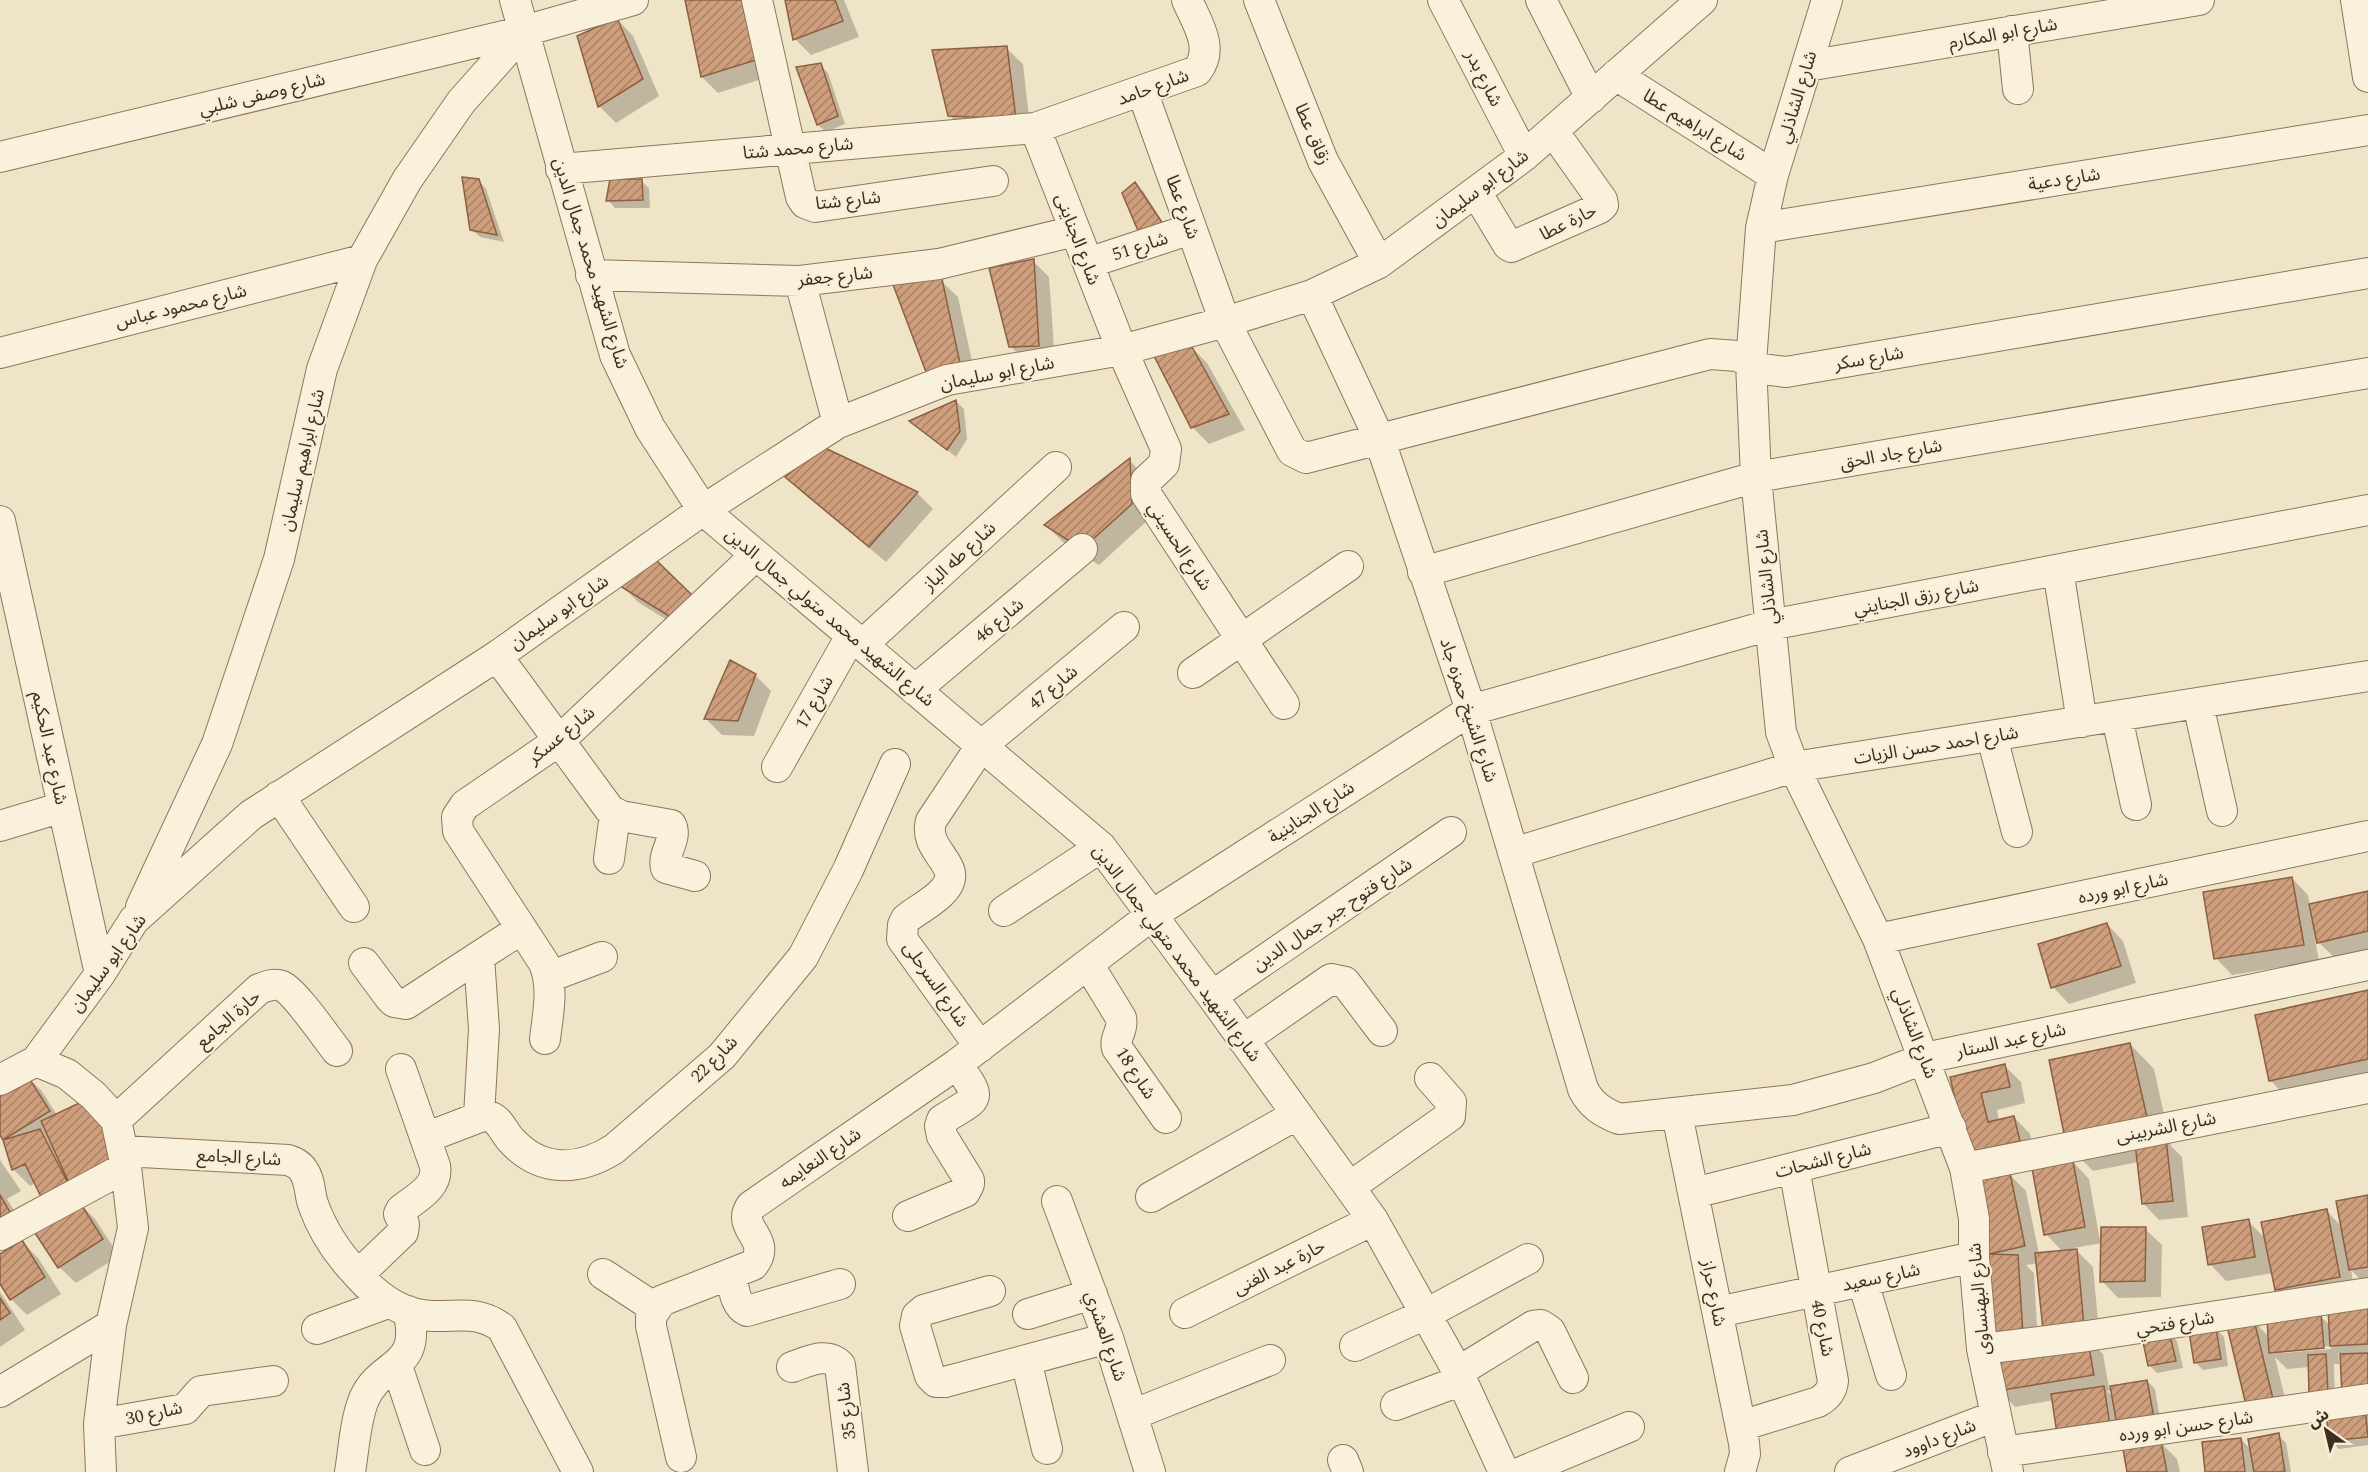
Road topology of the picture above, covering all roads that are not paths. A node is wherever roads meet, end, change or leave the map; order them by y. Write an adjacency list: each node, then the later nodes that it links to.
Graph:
1 (515, 0): 12 (street, شارع الشهيد محمد جمال الدين)
2 (633, 0): 12 (street, شارع وصفى شلبي)
3 (757, 0): 23 (street, شارع شتا)
4 (1187, 0): 18 (street, شارع حامد)
5 (1259, 0): 35 (street, زقاق عطا)
6 (1443, 0): 24 (street, شارع بدر)
7 (1540, 0): 19 (street)
8 (1827, 0): 14 (street, شارع الشاذلي)
9 (2199, 0): 13 (street, شارع ابو المكارم)
10 (2356, 0): 16 (street)
11 (1696, 2): 15 (street, شارع ابو سليمان)
12 (524, 31): 25 (street, شارع وصفى شلبي); 26 (street, شارع الشهيد محمد جمال الدين); 33 (street, شارع ابراهيم سليمان)
13 (2012, 32): 14 (street, شارع ابو المكارم); 17 (street)
14 (1807, 66): 27 (street, شارع الشاذلي)
15 (1616, 75): 19 (street, شارع ابو سليمان); 27 (street, شارع ابراهيم عطا)
16 (2368, 77)
17 (2018, 88)
18 (1142, 92): 20 (street, شارع حامد); 31 (street, شارع عطا)
19 (1591, 98): 22 (street, شارع ابو سليمان)
20 (1035, 128): 23 (street, شارع محمد شتا); 32 (street, شارع الجناينى)
21 (2368, 130): 30 (street, شارع دعية)
22 (1553, 131): 24 (street, شارع ابو سليمان); 29 (street, حارة عطا)
23 (790, 149): 26 (street, شارع محمد شتا); 28 (street, شارع شتا)
24 (1524, 156): 29 (street, شارع ابو سليمان)
25 (0, 157)
26 (561, 169): 37 (street, شارع الشهيد محمد جمال الدين)
27 (1773, 176): 30 (street, شارع الشاذلي)
28 (993, 181)
29 (1476, 192): 35 (street, شارع ابو سليمان)
30 (1761, 228): 43 (street, شارع الشاذلي)
31 (1191, 229): 34 (street, شارع 51); 40 (street, شارع عطا)
32 (1075, 231): 34 (street, شارع الجناينى); 38 (street, شارع جعفر)
33 (362, 260): 42 (street, شارع محمود عباس); 93 (street, شارع ابراهيم سليمان)
34 (1088, 263): 41 (street, شارع الجناينى)
35 (1379, 263): 39 (street, شارع ابو سليمان)
36 (2368, 273): 43 (street, شارع سكر)
37 (591, 275): 38 (street, شارع جعفر); 49 (street, شارع الشهيد محمد جمال الدين)
38 (800, 281): 45 (street)
39 (1312, 295): 40 (street, شارع ابو سليمان); 46 (street, شارع الشيخ حمزه جاد)
40 (1225, 322): 41 (street, شارع ابو سليمان); 46 (street)
41 (1122, 350): 45 (street, شارع ابو سليمان); 60 (street, شارع الحسيني)
42 (0, 353)
43 (1751, 363): 46 (street, شارع سكر); 48 (street, شارع الشاذلي)
44 (2368, 374): 48 (street, شارع جاد الحق)
45 (838, 423): 49 (street, شارع ابو سليمان)
46 (1379, 438): 56 (street, شارع الشيخ حمزه جاد)
47 (1056, 467): 61 (street, شارع طه الباز)
48 (1756, 477): 56 (street, شارع جاد الحق); 58 (street, شارع الشاذلي)
49 (704, 510): 53 (street, شارع الشهيد محمد متولي جمال الدين); 62 (street, شارع ابو سليمان)
50 (2368, 510): 55 (street, شارع رزق الجنايني)
51 (0, 521): 57 (street, شارع عبد الحكيم)
52 (1082, 549): 65 (street, شارع 46)
53 (756, 555): 61 (street, شارع الشهيد محمد متولي جمال الدين); 72 (street, شارع عسكر)
54 (1348, 566): 60 (street)
55 (2058, 570): 58 (street, شارع رزق الجنايني); 70 (street)
56 (1423, 572): 68 (street, شارع الشيخ حمزه جاد)
57 (6, 578): 79 (street, شارع عبد الحكيم)
58 (1770, 625): 68 (street, شارع رزق الجنايني); 76 (street, شارع الشاذلي)
59 (1124, 627): 73 (street, شارع 47)
60 (1242, 640): 63 (street); 66 (street, شارع الحسيني)
61 (857, 641): 65 (street, شارع الشهيد محمد متولي جمال الدين); 75 (street, شارع 17)
62 (497, 656): 72 (street); 77 (street, شارع ابو سليمان)
63 (1193, 673)
64 (2368, 676): 67 (street, شارع احمد حسن الزيات)
65 (915, 690): 73 (street, شارع الشهيد محمد متولي جمال الدين)
66 (1284, 704)
67 (2198, 704): 69 (street, شارع احمد حسن الزيات); 80 (street)
68 (1471, 710): 87 (street, شارع الشيخ حمزه جاد); 92 (street, شارع الجناينية)
69 (2117, 717): 70 (street, شارع احمد حسن الزيات); 78 (street)
70 (2082, 722): 71 (street, شارع احمد حسن الزيات)
71 (1992, 737): 76 (street, شارع احمد حسن الزيات); 84 (street)
72 (560, 740): 81 (street); 94 (street, شارع عسكر)
73 (981, 746): 86 (street, شارع الشهيد محمد متولي جمال الدين); 108 (street, شارع السرحلى)
74 (896, 764): 117 (street, شارع 22)
75 (777, 767)
76 (1794, 767): 87 (street, شارع احمد حسن الزيات); 95 (street, شارع الشاذلي)
77 (279, 796): 90 (street); 93 (street, شارع ابو سليمان)
78 (2136, 805)
79 (63, 807): 82 (street); 101 (street, شارع عبد الحكيم)
80 (2222, 811)
81 (615, 814): 88 (street); 89 (street)
82 (0, 826)
83 (1451, 832): 103 (street, شارع فتوح جبر جمال الدين)
84 (2017, 832)
85 (2368, 836): 95 (street, شارع ابو ورده)
86 (1101, 847): 91 (street); 92 (street, شارع الشهيد محمد متولي جمال الدين)
87 (1512, 853): 119 (street, شارع الشيخ حمزه جاد)
88 (609, 859)
89 (695, 876)
90 (354, 907)
91 (1004, 910)
92 (1152, 915): 99 (street, شارع النعايمه); 103 (street, شارع الشهيد محمد متولي جمال الدين)
93 (134, 920): 101 (street, شارع ابو سليمان)
94 (521, 929): 96 (street); 102 (street, شارع عسكر)
95 (1878, 939): 109 (street, شارع الشاذلي)
96 (479, 957): 98 (street); 117 (street)
97 (602, 957): 102 (street)
98 (364, 963)
99 (1088, 964): 108 (street, شارع النعايمه); 118 (street, شارع 18)
100 (2368, 965): 109 (street, شارع عبد الستار)
101 (100, 974): 110 (street, شارع ابو سليمان)
102 (549, 977): 105 (street, شارع عسكر)
103 (1212, 996): 106 (street, شارع الشهيد محمد متولي جمال الدين)
104 (1382, 1031): 106 (street)
105 (545, 1039)
106 (1243, 1040): 116 (street, شارع الشهيد محمد متولي جمال الدين)
107 (337, 1051): 120 (street, حارة الجامع)
108 (968, 1056): 130 (street); 136 (street, شارع النعايمه)
109 (1925, 1058): 115 (street, شارع عبد الستار); 121 (street, شارع الشاذلي)
110 (36, 1061): 113 (street, شارع ابو سليمان); 120 (street)
111 (401, 1069): 122 (street)
112 (1430, 1078): 126 (street)
113 (0, 1080)
114 (2368, 1088): 125 (street, شارع الشربينى)
115 (1677, 1114): 119 (street, شارع عبد الستار); 127 (street, شارع حراز)
116 (1296, 1115): 126 (street, شارع الشهيد محمد متولي جمال الدين); 128 (street)
117 (479, 1116): 122 (street)
118 (1166, 1118)
119 (1619, 1119)
120 (116, 1120): 123 (street)
121 (1951, 1128): 124 (street, شارع الشحات); 125 (street, شارع البهنساوى)
122 (425, 1138): 137 (street)
123 (124, 1159): 132 (street); 137 (street, شارع الجامع); 150 (street)
124 (1794, 1168): 127 (street, شارع الشحات); 140 (street, شارع 40)
125 (1965, 1168): 133 (street, شارع البهنساوى)
126 (1351, 1186): 131 (street, شارع الشهيد محمد متولي جمال الدين)
127 (1694, 1193): 146 (street, شارع حراز)
128 (1151, 1197)
129 (1057, 1201): 143 (street, شارع العشري)
130 (908, 1216)
131 (1373, 1220): 147 (street, حارة عبد الغنى); 149 (street, شارع الشهيد محمد متولي جمال الدين)
132 (0, 1235)
133 (1974, 1257): 138 (street, شارع سعيد); 154 (street, شارع البهنساوى)
134 (1528, 1259): 149 (street)
135 (603, 1274): 145 (street)
136 (731, 1274): 139 (street); 145 (street, شارع النعايمه)
137 (358, 1275): 144 (street, شارع الجامع)
138 (1863, 1282): 140 (street, شارع سعيد); 159 (street)
139 (840, 1284)
140 (1816, 1290): 146 (street, شارع سعيد); 169 (street, شارع 40)
141 (990, 1291): 155 (street)
142 (2368, 1293): 154 (street, شارع فتحي)
143 (1092, 1294): 148 (street); 152 (street, شارع العشري)
144 (398, 1307): 151 (street); 157 (street); 177 (street)
145 (655, 1308): 173 (street)
146 (1718, 1312): 169 (street, شارع حراز)
147 (1185, 1313)
148 (1028, 1314)
149 (1426, 1314): 153 (street); 160 (street, شارع الشهيد محمد متولي جمال الدين)
150 (111, 1325): 163 (street); 168 (street)
151 (317, 1329)
152 (1108, 1338): 155 (street); 166 (street, شارع العشري)
153 (1355, 1346)
154 (1982, 1349): 167 (street, شارع البهنساوى)
155 (1026, 1360): 171 (street)
156 (1270, 1360): 166 (street)
157 (397, 1366): 172 (street); 176 (street)
158 (792, 1367): 178 (street, شارع 35)
159 (1891, 1375)
160 (1460, 1376): 161 (street); 165 (street); 180 (street, شارع الشهيد محمد متولي جمال الدين)
161 (1573, 1378)
162 (273, 1382): 168 (street, شارع 30)
163 (0, 1392)
164 (2368, 1399): 174 (street, شارع حسن ابو ورده)
165 (1396, 1405)
166 (1132, 1415): 179 (street, شارع العشري)
167 (1995, 1416): 174 (street, شارع البهنساوى); 183 (street, شارع داوود)
168 (99, 1424): 175 (street)
169 (1741, 1426): 182 (street, شارع حراز)
170 (1629, 1427): 181 (street)
171 (1047, 1449)
172 (424, 1450)
173 (681, 1457)
174 (2005, 1462)
175 (101, 1472)
176 (350, 1472)
177 (578, 1472)
178 (853, 1472)
179 (1150, 1472)
180 (1504, 1472)
181 (1521, 1472)
182 (1740, 1472)
183 (1850, 1472)

